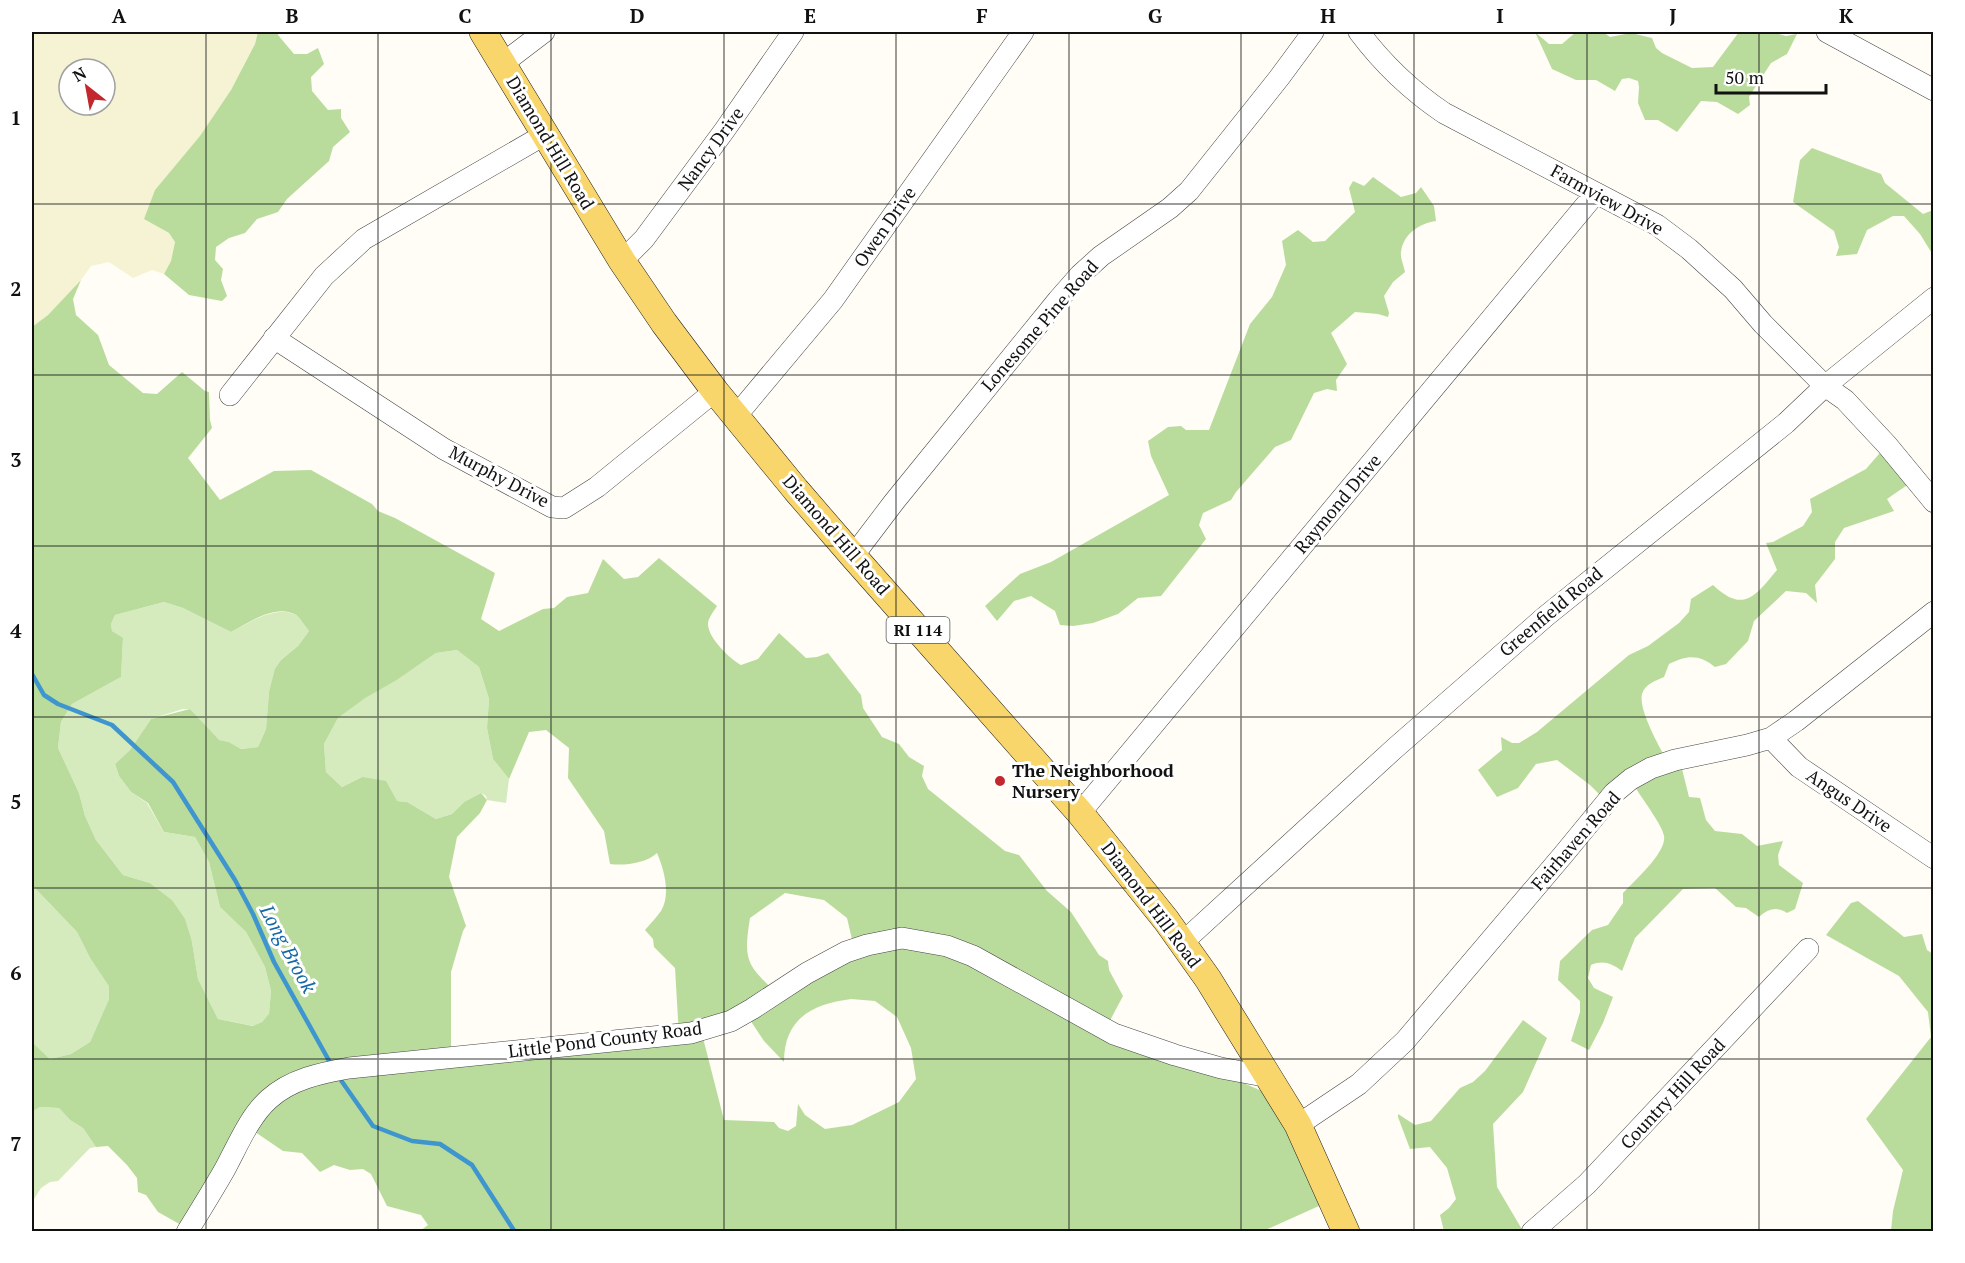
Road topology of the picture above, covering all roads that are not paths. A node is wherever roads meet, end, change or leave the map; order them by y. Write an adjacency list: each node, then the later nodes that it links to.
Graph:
1 (483, 32): 8 (main road, Diamond Hill Road / RI 114)
2 (544, 32): 8 (street)
3 (793, 32): 12 (street, Nancy Drive)
4 (1023, 32): 18 (street, Owen Drive)
5 (1313, 32): 20 (street, Lonesome Pine Road)
6 (1359, 32): 11 (street, Farmview Drive)
7 (1834, 33): 9 (street)
8 (502, 64): 10 (main road, Diamond Hill Road / RI 114)
9 (1934, 90)
10 (544, 135): 12 (main road, Diamond Hill Road / RI 114); 14 (street)
11 (1595, 194): 15 (street, Farmview Drive); 23 (street, Raymond Drive)
12 (622, 261): 16 (main road, Diamond Hill Road / RI 114)
13 (1934, 298): 15 (street, Greenfield Road)
14 (274, 338): 16 (street, Murphy Drive); 17 (street)
15 (1825, 386): 19 (street, Farmview Drive); 25 (street, Greenfield Road)
16 (715, 391): 18 (main road, Diamond Hill Road / RI 114)
17 (230, 395)
18 (736, 416): 20 (main road, Diamond Hill Road / RI 114)
19 (1934, 502)
20 (853, 556): 23 (main road, Diamond Hill Road / RI 114)
21 (1934, 612): 22 (street, Fairhaven Road)
22 (1771, 738): 24 (street, Angus Drive); 28 (street, Fairhaven Road)
23 (1080, 813): 25 (main road, Diamond Hill Road / RI 114)
24 (1934, 858)
25 (1182, 943): 27 (main road, Diamond Hill Road / RI 114)
26 (1808, 949): 31 (street, Country Hill Road)
27 (1269, 1077): 28 (main road, Diamond Hill Road / RI 114); 29 (street, Little Pond County Road)
28 (1298, 1125): 30 (main road, Diamond Hill Road / RI 114)
29 (194, 1228)
30 (1346, 1232)
31 (1532, 1232)

